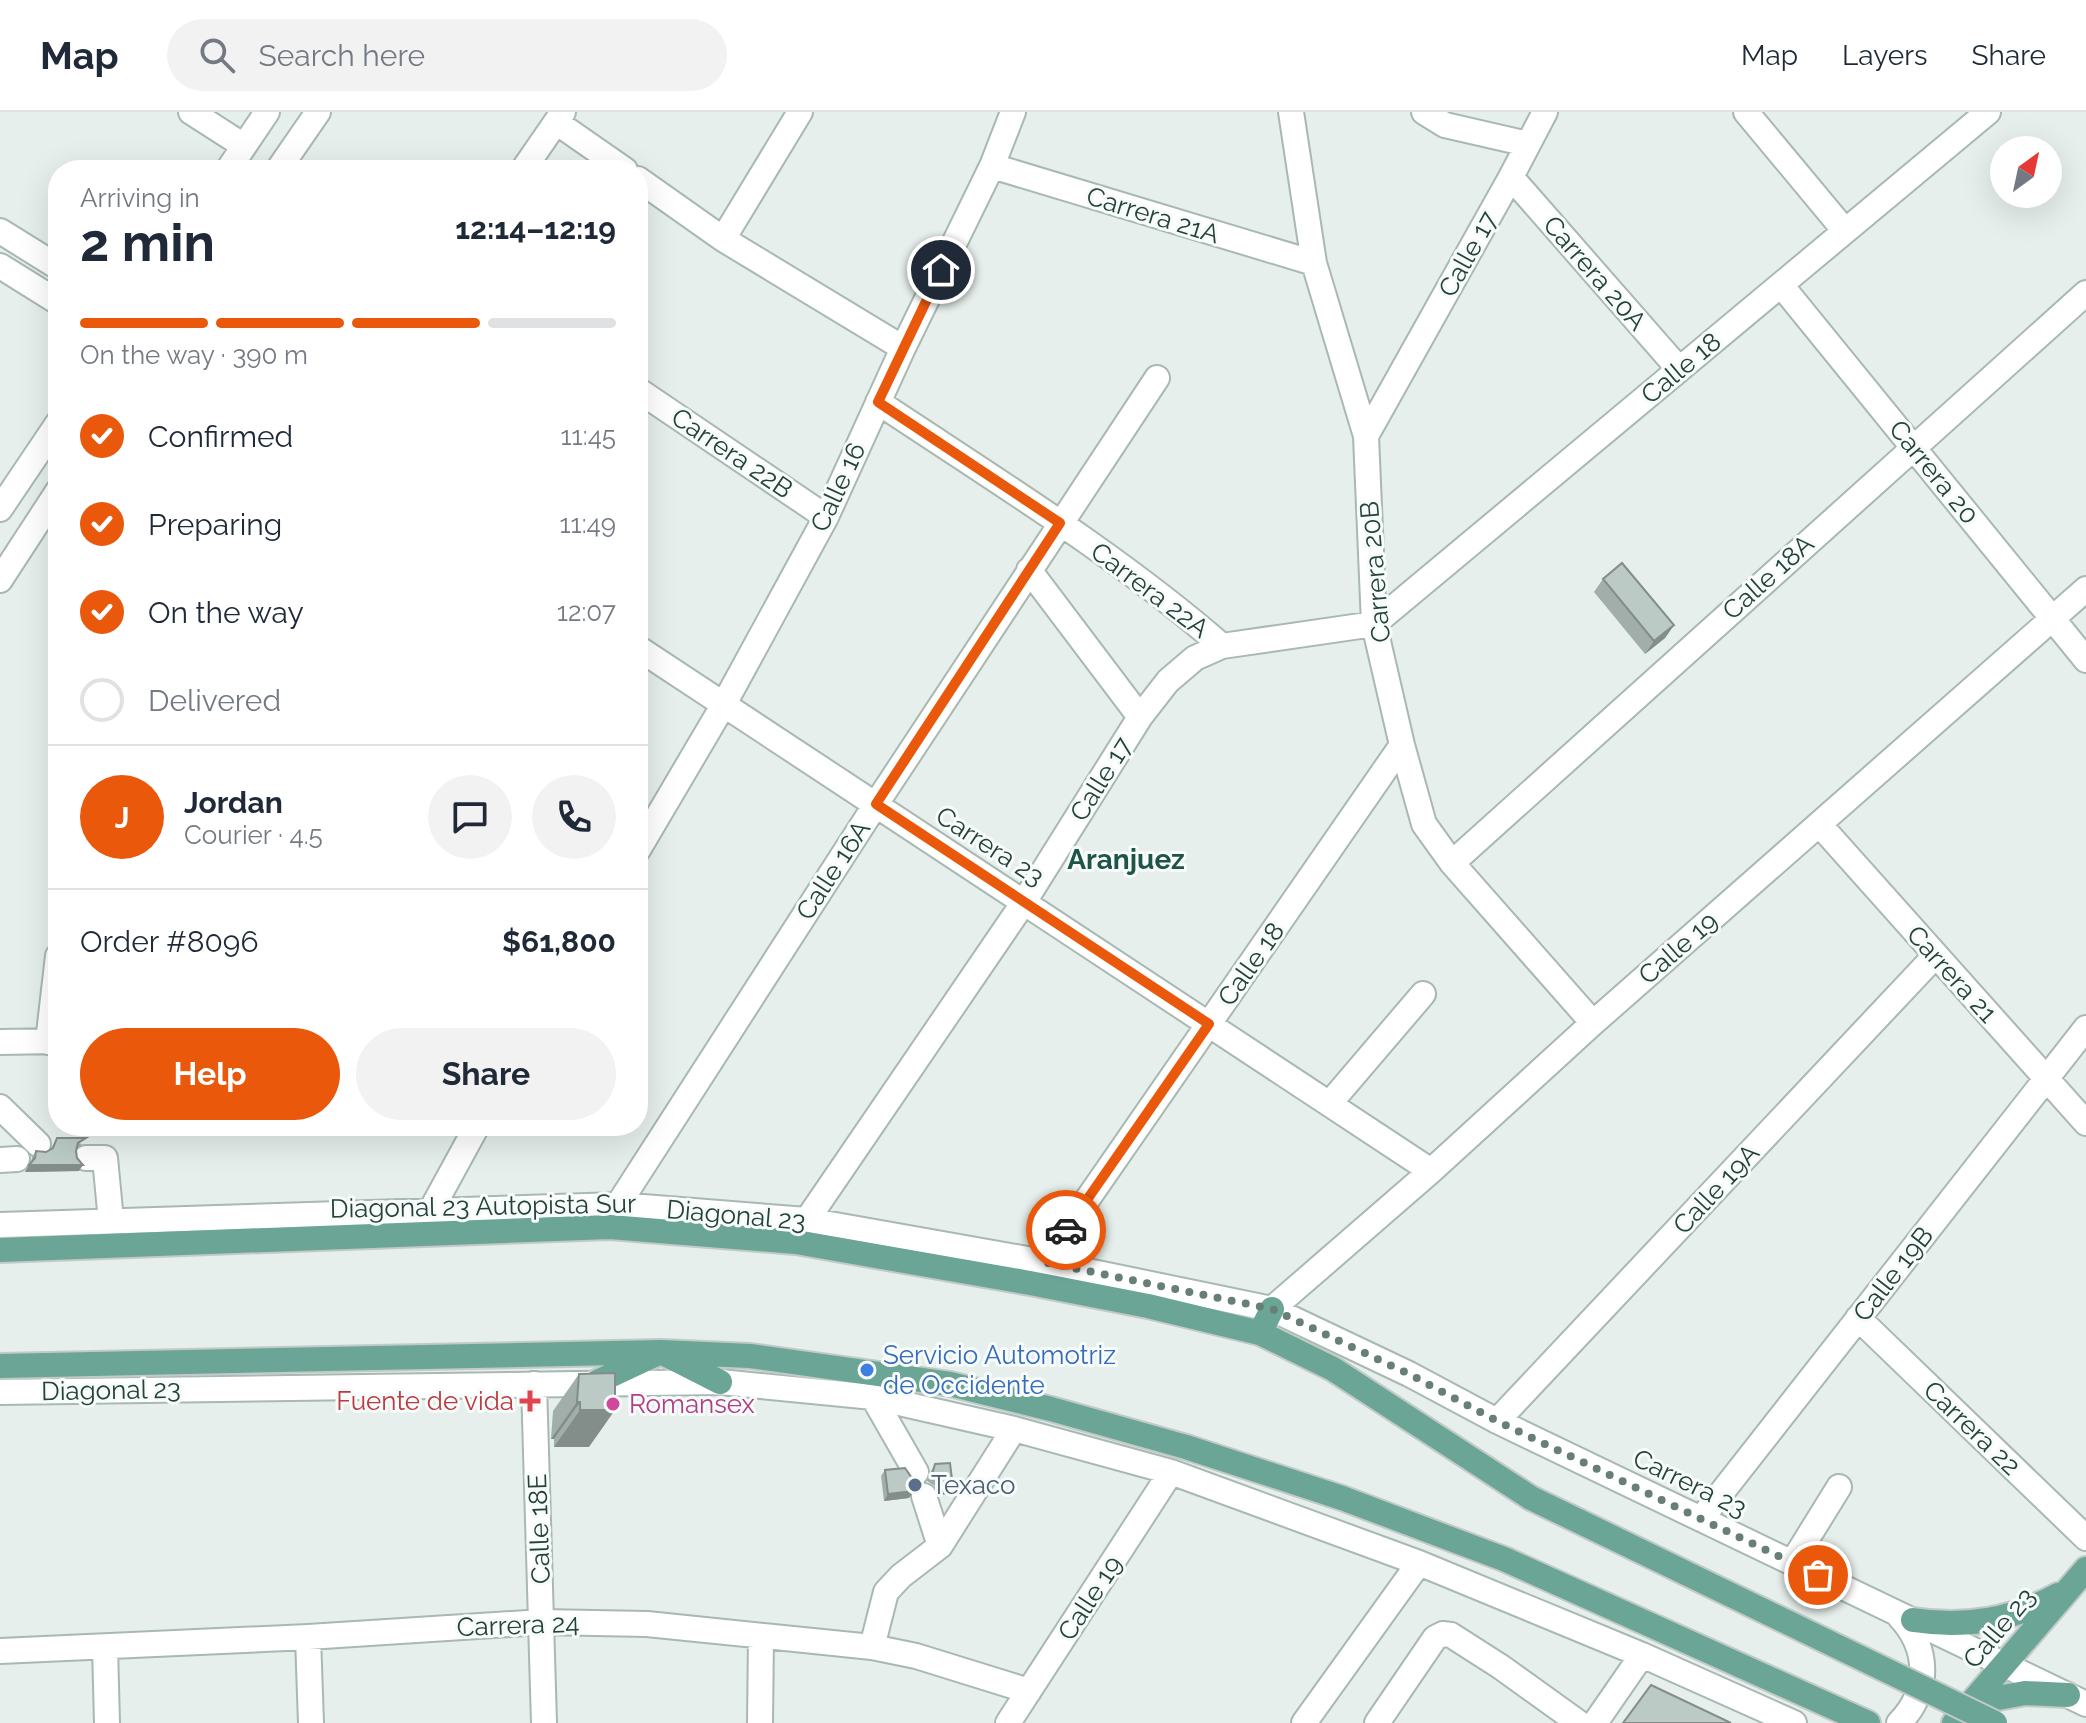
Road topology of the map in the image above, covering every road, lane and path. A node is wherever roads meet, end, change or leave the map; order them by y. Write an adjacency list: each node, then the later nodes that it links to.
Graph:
1 (191, 112): 13 (street)
2 (267, 112): 13 (street)
3 (318, 112): 15 (street)
4 (800, 112): 23 (street)
5 (1013, 112): 18 (street, Calle 16)
6 (1291, 112): 25 (street, Carrera 20B)
7 (1424, 112): 12 (street)
8 (1545, 112): 12 (street, Calle 17)
9 (1746, 112): 22 (street)
10 (1988, 112): 22 (street, Calle 18)
11 (560, 117): 16 (street); 17 (street)
12 (1528, 144): 19 (street, Calle 17)
13 (244, 146): 14 (street)
14 (235, 160)
15 (285, 160)
16 (530, 160)
17 (613, 160)
18 (992, 166): 25 (street, Carrera 21A); 30 (street, Calle 16)
19 (1511, 177): 31 (street, Carrera 20A); 35 (street, Calle 17)
20 (648, 186): 23 (street)
21 (0, 231): 24 (street)
22 (1845, 231): 27 (street, Calle 18)
23 (723, 239): 30 (street)
24 (48, 261)
25 (1314, 263): 35 (street, Carrera 20B)
26 (0, 266): 29 (street)
27 (1781, 285): 31 (street, Calle 18); 37 (street, Carrera 20)
28 (2086, 293): 37 (street, Calle 18A)
29 (48, 296)
30 (903, 348): 34 (street, Calle 16)
31 (1679, 369): 46 (street, Calle 18)
32 (1157, 378): 41 (street, Calle 16A)
33 (648, 397): 40 (street, Carrera 22B)
34 (878, 402): 40 (street, Calle 16); 41 (street, Carrera 22A)
35 (1366, 436): 46 (street, Carrera 20B)
36 (48, 438): 39 (street)
37 (1913, 446): 45 (street, Carrera 20); 56 (street, Calle 18A)
38 (48, 506): 43 (street)
39 (0, 509)
40 (826, 517): 50 (street, Calle 16)
41 (1060, 523): 42 (street, Calle 16A); 47 (street, Carrera 22A)
42 (1029, 570): 51 (street); 53 (street, Calle 16A)
43 (0, 580)
44 (2086, 589): 45 (street, Calle 19)
45 (2053, 619): 49 (street, Carrera 20); 54 (street, Calle 19)
46 (1374, 624): 47 (street, Calle 17); 52 (street, Carrera 20B)
47 (1222, 646): 51 (street, Calle 17)
48 (648, 655): 50 (street, Carrera 23)
49 (2086, 660)
50 (724, 704): 53 (street, Carrera 23); 55 (street, Calle 16)
51 (1140, 717): 57 (street, Calle 17)
52 (1402, 745): 56 (street, Carrera 20B); 61 (street, Calle 18)
53 (876, 804): 57 (street, Carrera 23); 73 (street, Calle 16A)
54 (1819, 824): 58 (street, Carrera 21); 60 (street, Calle 19)
55 (648, 833)
56 (1452, 863): 60 (street, Carrera 20B)
57 (1024, 902): 61 (street, Carrera 23); 75 (street, Calle 17)
58 (1935, 956): 65 (street, Carrera 21); 90 (street, Calle 19A)
59 (1423, 994): 66 (street)
60 (1593, 1023): 72 (street, Calle 19)
61 (1209, 1024): 66 (street, Carrera 23); 79 (street, Calle 18)
62 (2086, 1028): 65 (street, Calle 19B)
63 (0, 1042): 64 (street)
64 (48, 1042)
65 (2046, 1080): 68 (street, Carrera 21); 81 (street, Calle 19B)
66 (1330, 1103): 72 (street, Carrera 23)
67 (0, 1107): 70 (street)
68 (2086, 1123)
69 (472, 1136): 74 (street)
70 (38, 1144)
71 (86, 1158): 76 (street)
72 (1431, 1171): 80 (street, Calle 19)
73 (618, 1205): 74 (street, Diagonal 23); 75 (street, Diagonal 23)
74 (430, 1212): 76 (street, Diagonal 23)
75 (807, 1220): 79 (street, Diagonal 23)
76 (111, 1221): 77 (street, Diagonal 23)
77 (0, 1225)
78 (0, 1250): 82 (main road, Diagonal 23 Autopista Sur)
79 (1044, 1262): 80 (street, Diagonal 23)
80 (1272, 1309): 82 (main road); 90 (street, Carrera 23)
81 (1858, 1318): 96 (street, Calle 19B); 97 (street, Carrera 22)
82 (1260, 1333): 128 (main road, Diagonal 23 Autopista Sur, bridge)
83 (661, 1352): 84 (main road); 85 (main road); 86 (main road); 125 (main road)
84 (0, 1366)
85 (597, 1382): 86 (street, Diagonal 23); 87 (street, Diagonal 23)
86 (720, 1382): 89 (street, Diagonal 23)
87 (534, 1384): 88 (street, Diagonal 23); 104 (street, Calle 18E)
88 (0, 1392)
89 (873, 1397): 91 (street, Diagonal 23); 92 (street)
90 (1497, 1421): 96 (street, Carrera 23)
91 (1014, 1429): 93 (street, Diagonal 23); 98 (street)
92 (916, 1472)
93 (1171, 1472): 99 (street); 112 (street, Calle 19)
94 (1839, 1487): 100 (street)
95 (924, 1496): 98 (street)
96 (1701, 1519): 100 (street, Carrera 23)
97 (2086, 1538)
98 (940, 1546): 108 (street)
99 (1419, 1563): 110 (street); 120 (street)
100 (1792, 1563): 103 (street, Carrera 23)
101 (2086, 1568): 102 (main road, Calle 23)
102 (2067, 1590): 103 (main road); 111 (main road, Calle 23)
103 (1904, 1616): 111 (street, Carrera 23); 126 (street)
104 (542, 1622): 105 (street, Carrera 24); 106 (street, Carrera 24); 117 (street, Calle 18E)
105 (761, 1636): 108 (street, Carrera 24); 118 (street)
106 (308, 1637): 107 (street, Carrera 24); 116 (street)
107 (105, 1647): 109 (street, Carrera 24); 115 (street)
108 (872, 1647): 112 (street, Carrera 24)
109 (0, 1651)
110 (1642, 1655): 123 (street); 124 (street)
111 (2005, 1663): 113 (street, Carrera 23); 114 (main road, Calle 23)
112 (1029, 1691): 119 (street, Calle 19)
113 (2077, 1700): 114 (main road)
114 (1971, 1703): 127 (main road, Calle 23)
115 (107, 1723)
116 (311, 1723)
117 (544, 1723)
118 (760, 1723)
119 (1008, 1723)
120 (1304, 1723)
121 (1377, 1723): 122 (street)
122 (1579, 1723)
123 (1595, 1723)
124 (1794, 1723)
125 (1868, 1723)
126 (1899, 1723)
127 (1954, 1723)
128 (1995, 1723)

